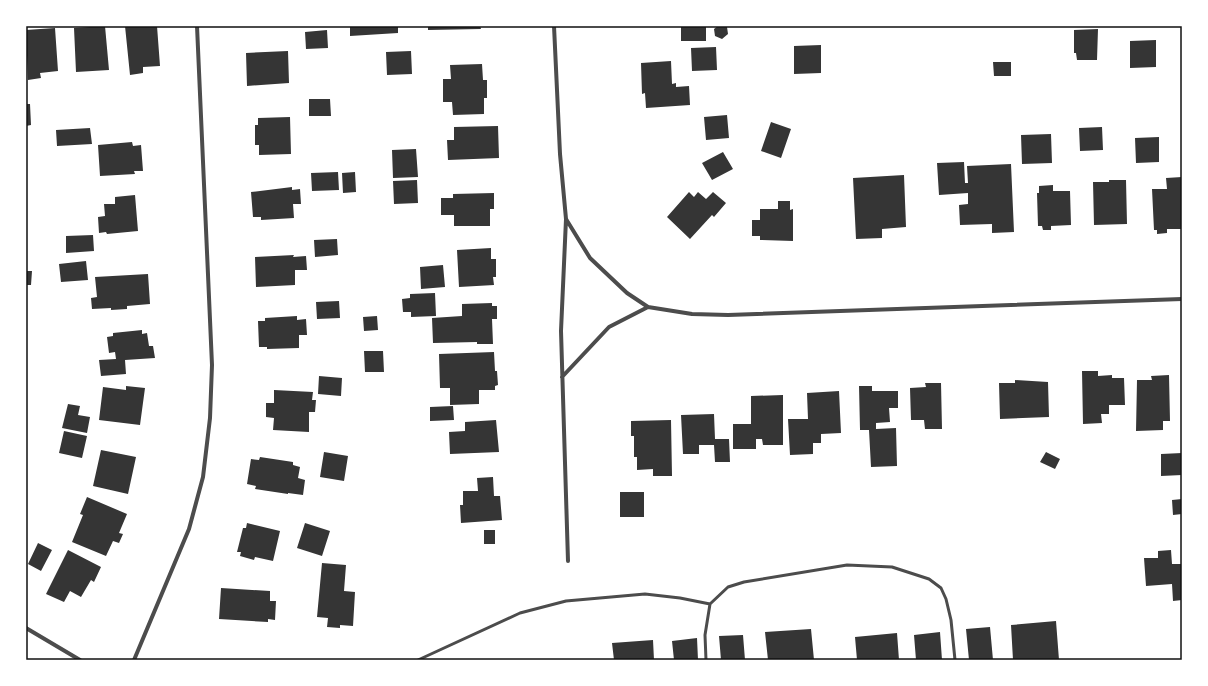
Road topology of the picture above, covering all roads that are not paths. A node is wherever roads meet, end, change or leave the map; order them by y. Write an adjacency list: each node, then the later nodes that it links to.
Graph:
1 (197, 26): 11 (street)
2 (554, 26): 3 (street)
3 (566, 219): 5 (street); 6 (street)
4 (1182, 299): 5 (street)
5 (648, 307): 6 (street)
6 (562, 377): 7 (street)
7 (568, 561)
8 (710, 604): 12 (lane); 13 (lane); 14 (lane)
9 (26, 628): 10 (street)
10 (80, 660)
11 (134, 660)
12 (418, 660)
13 (706, 660)
14 (955, 660)

